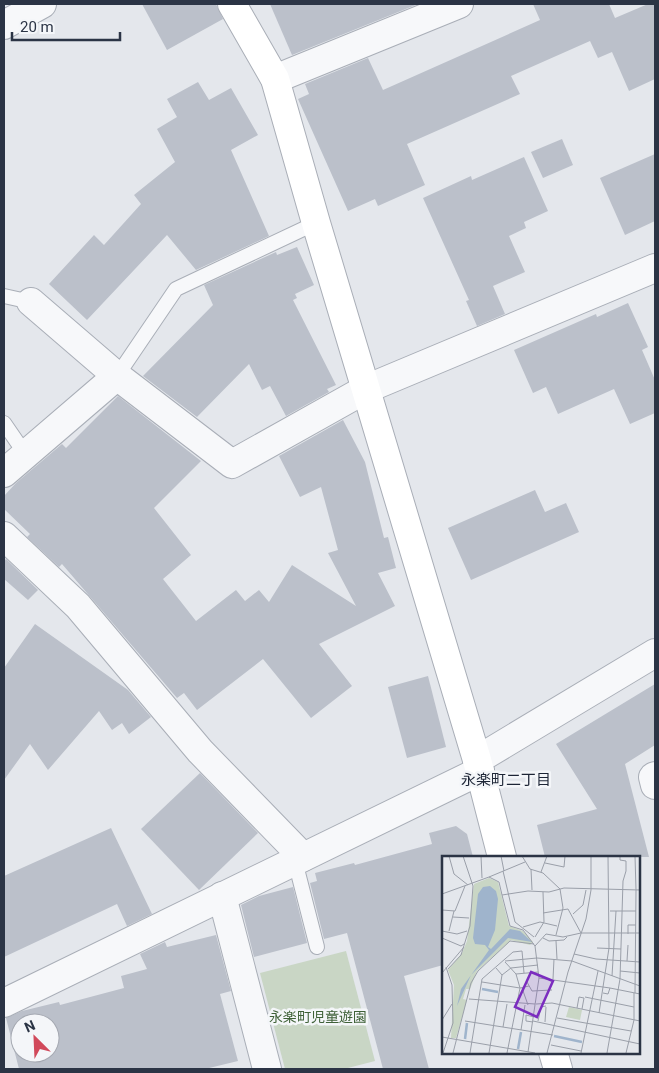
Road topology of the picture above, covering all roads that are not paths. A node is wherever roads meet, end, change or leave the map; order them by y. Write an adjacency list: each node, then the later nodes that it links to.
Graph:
1 (42, 4): 4 (street)
2 (232, 4): 5 (street)
3 (460, 4): 5 (street)
4 (4, 25)
5 (275, 79): 6 (street)
6 (316, 223): 10 (lane); 11 (street)
7 (655, 268): 11 (street)
8 (4, 296): 9 (lane)
9 (31, 302): 10 (street)
10 (117, 376): 11 (street); 13 (street)
11 (366, 389): 17 (street)
12 (4, 424): 13 (lane)
13 (26, 454): 14 (street)
14 (4, 473)
15 (4, 536): 21 (street)
16 (655, 653): 17 (street)
17 (478, 766): 20 (street); 21 (street)
18 (655, 776): 19 (street)
19 (655, 785)
20 (502, 856)
21 (299, 859): 22 (street); 23 (lane)
22 (222, 896): 24 (street); 26 (street)
23 (317, 947)
24 (4, 1003)
25 (553, 1053): 27 (street)
26 (267, 1069)
27 (558, 1069)

